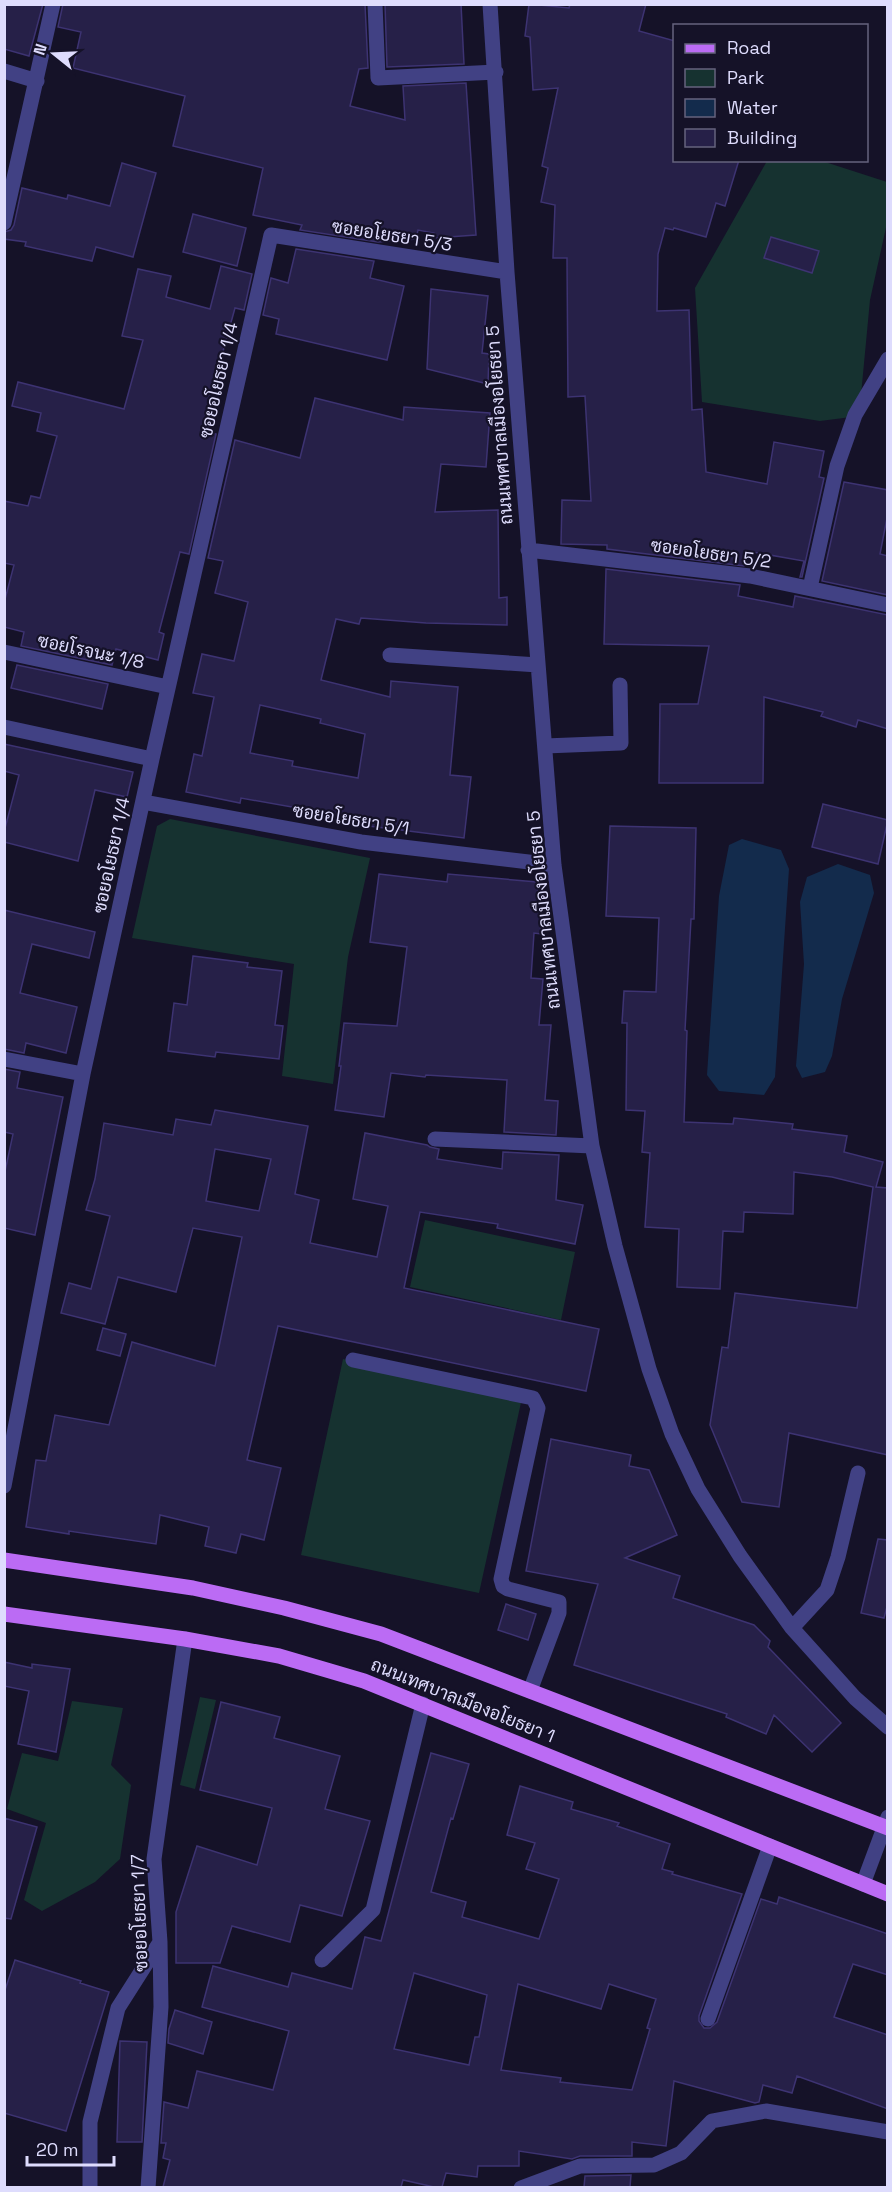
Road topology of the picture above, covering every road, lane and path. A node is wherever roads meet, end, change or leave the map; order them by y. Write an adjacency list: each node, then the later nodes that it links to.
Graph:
1 (53, 4): 6 (street)
2 (375, 4): 5 (street)
3 (490, 4): 5 (street, ถนนเทศบาลเมืองอโยธยา 5)
4 (4, 70): 6 (street)
5 (496, 72): 9 (street, ถนนเทศบาลเมืองอโยธยา 5)
6 (37, 81): 7 (street)
7 (4, 222)
8 (271, 235): 9 (street, ซอยอโยธยา 5/3); 18 (street, ซอยอโยธยา 1/4)
9 (507, 272): 11 (street, ถนนเทศบาลเมืองอโยธยา 5)
10 (888, 359): 12 (street)
11 (528, 550): 12 (street, ซอยอโยธยา 5/2); 16 (street, ถนนเทศบาลเมืองอโยธยา 5)
12 (810, 588): 13 (street, ซอยอโยธยา 5/2)
13 (887, 605)
14 (4, 652): 18 (street, ซอยโรจนะ 1/8)
15 (390, 655): 16 (street)
16 (538, 665): 20 (street, ถนนเทศบาลเมืองอโยธยา 5)
17 (620, 685): 20 (street)
18 (168, 687): 21 (street, ซอยอโยธยา 1/4)
19 (4, 727): 21 (street)
20 (545, 746): 23 (street, ถนนเทศบาลเมืองอโยธยา 5)
21 (152, 759): 22 (street, ซอยอโยธยา 1/4)
22 (143, 802): 23 (street, ซอยอโยธยา 5/1); 25 (street, ซอยอโยธยา 1/4)
23 (554, 865): 27 (street, ถนนเทศบาลเมืองอโยธยา 5)
24 (4, 1059): 25 (street)
25 (83, 1074): 30 (street, ซอยอโยธยา 1/4)
26 (435, 1139): 27 (street)
27 (592, 1146): 33 (street, ถนนเทศบาลเมืองอโยธยา 5)
28 (353, 1360): 35 (street)
29 (858, 1473): 33 (street)
30 (4, 1486)
31 (4, 1560): 35 (main road, ถนนเทศบาลเมืองอโยธยา 1)
32 (4, 1614): 34 (main road, ถนนเทศบาลเมืองอโยธยา 1)
33 (792, 1628): 37 (street, ถนนเทศบาลเมืองอโยธยา 5)
34 (185, 1639): 36 (main road, ถนนเทศบาลเมืองอโยธยา 1); 42 (street, ซอยอโยธยา 1/7)
35 (530, 1691): 38 (main road, ถนนเทศบาลเมืองอโยธยา 1)
36 (423, 1704): 39 (main road, ถนนเทศบาลเมืองอโยธยา 1); 43 (street)
37 (888, 1727)
38 (887, 1824): 40 (street)
39 (770, 1846): 40 (main road, ถนนเทศบาลเมืองอโยธยา 1); 44 (street)
40 (863, 1884): 41 (main road, ถนนเทศบาลเมืองอโยธยา 1)
41 (888, 1894)
42 (160, 1942): 47 (street); 48 (street, ซอยอโยธยา 1/7)
43 (322, 1960)
44 (708, 2019)
45 (888, 2132): 46 (street)
46 (538, 2185): 49 (street)
47 (90, 2187)
48 (148, 2187)
49 (521, 2187)

